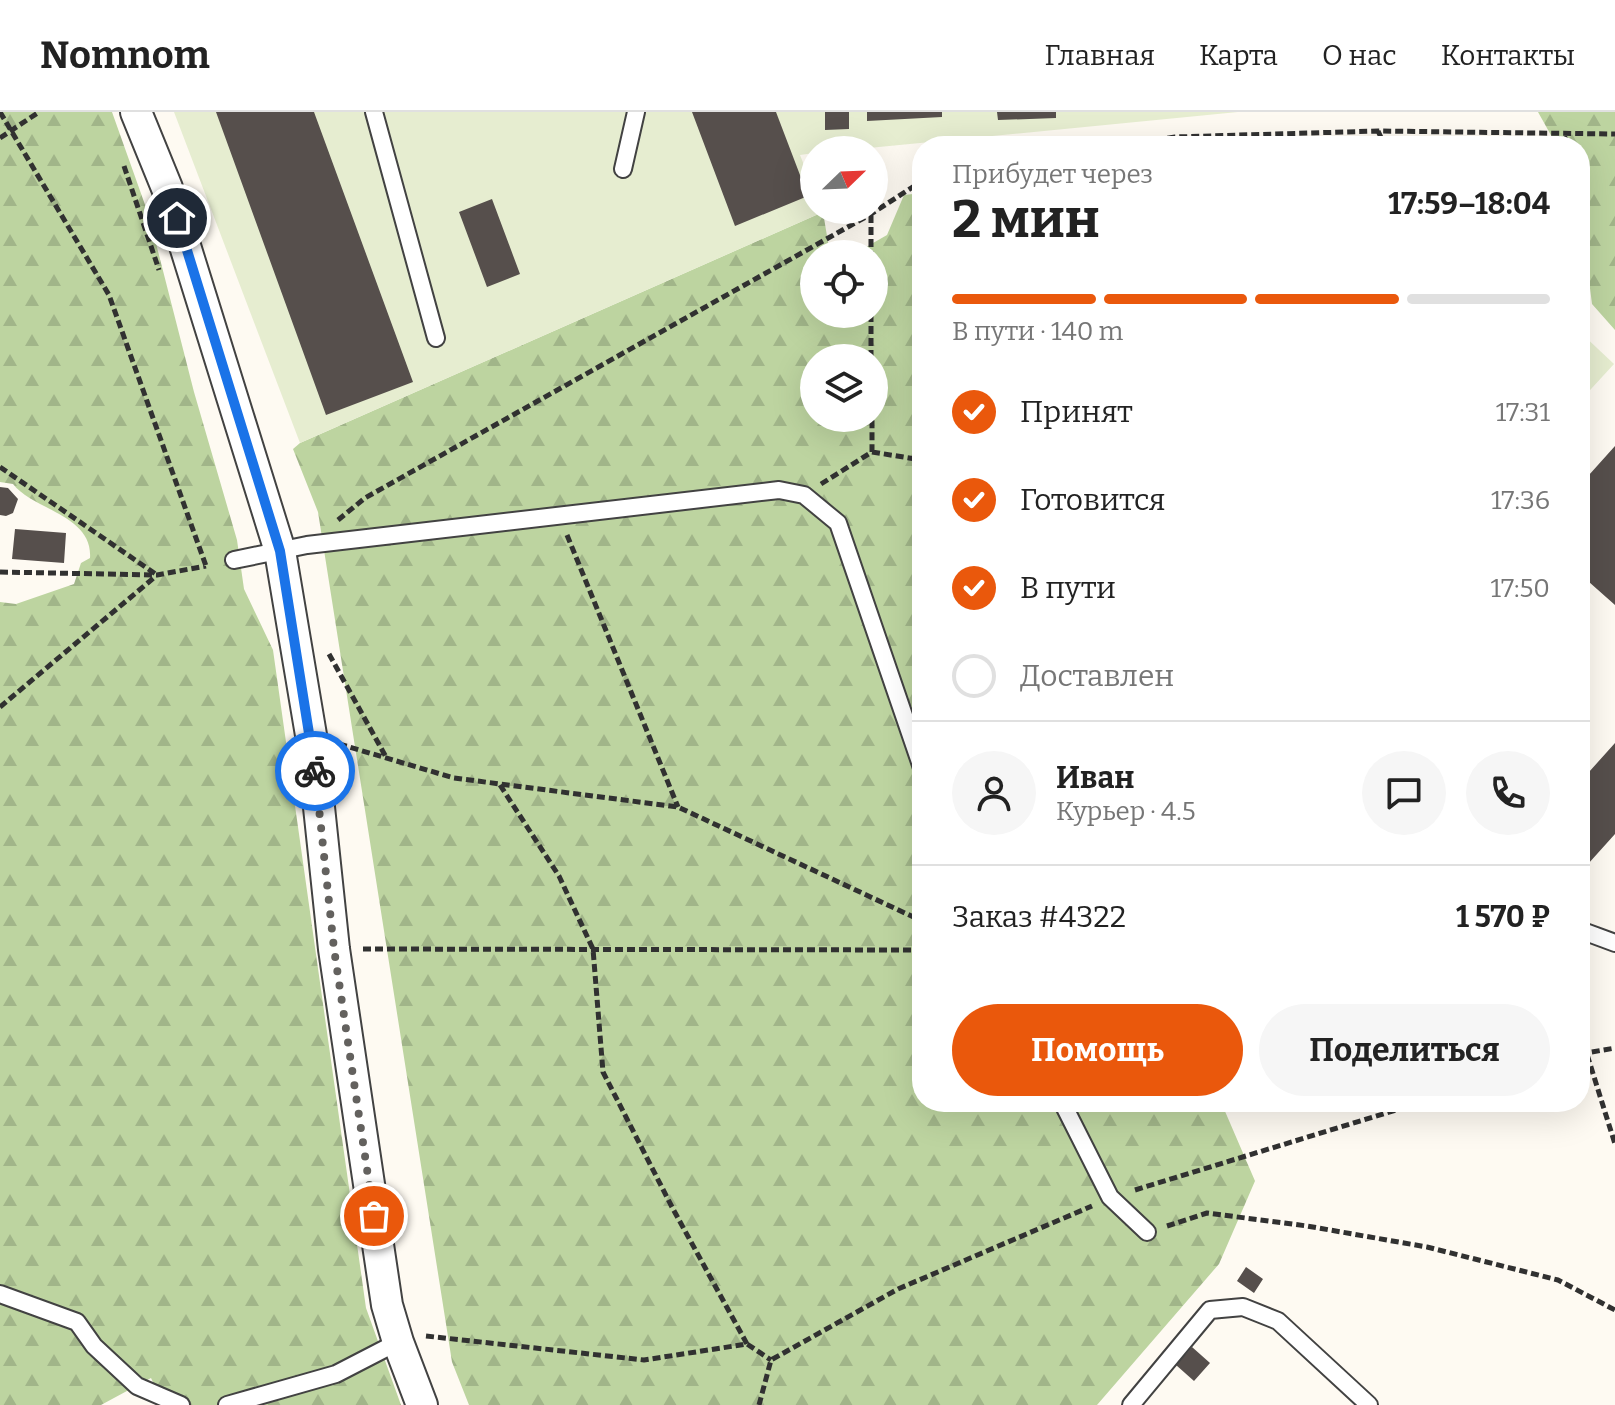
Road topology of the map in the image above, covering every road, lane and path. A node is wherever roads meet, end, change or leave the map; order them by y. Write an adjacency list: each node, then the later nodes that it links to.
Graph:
1 (0, 112): 6 (path)
2 (39, 112): 6 (path)
3 (136, 112): 25 (street)
4 (374, 112): 18 (lane)
5 (636, 112): 14 (lane)
6 (12, 129): 13 (path); 27 (path)
7 (1378, 131): 8 (path); 10 (path); 11 (path)
8 (1572, 134): 9 (path); 12 (path)
9 (1615, 134)
10 (1209, 136)
11 (1380, 136)
12 (1567, 136)
13 (0, 138)
14 (623, 169)
15 (912, 187): 16 (path)
16 (888, 203)
17 (853, 224): 25 (path)
18 (436, 338)
19 (872, 432): 20 (path)
20 (872, 452): 21 (path); 23 (path)
21 (912, 458)
22 (0, 467): 29 (path)
23 (804, 495): 24 (lane); 32 (lane)
24 (560, 516): 25 (lane); 36 (path)
25 (293, 548): 26 (lane); 33 (street)
26 (234, 560): 27 (path)
27 (206, 566): 29 (path)
28 (0, 572): 29 (path)
29 (157, 575): 31 (path)
30 (326, 649): 34 (path)
31 (0, 707)
32 (912, 739)
33 (312, 741): 34 (path); 40 (street)
34 (386, 758): 35 (path)
35 (500, 784): 36 (path); 41 (path)
36 (678, 807): 37 (path)
37 (912, 916)
38 (1590, 934): 39 (lane)
39 (1615, 943)
40 (334, 949): 41 (path); 53 (street)
41 (593, 949): 42 (path); 54 (path)
42 (912, 950)
43 (1615, 1048): 44 (path)
44 (1590, 1052)
45 (1590, 1073): 48 (path)
46 (1067, 1112): 49 (lane)
47 (1389, 1112): 49 (path)
48 (1615, 1144)
49 (1110, 1197): 50 (lane); 55 (path)
50 (1147, 1232): 52 (path)
51 (0, 1294): 56 (lane)
52 (1615, 1310)
53 (398, 1342): 54 (path); 57 (lane); 58 (street)
54 (747, 1344): 55 (path)
55 (771, 1360): 59 (path)
56 (181, 1405)
57 (227, 1405)
58 (422, 1405)
59 (759, 1405)
60 (1131, 1405): 61 (lane)
61 (1369, 1405)

